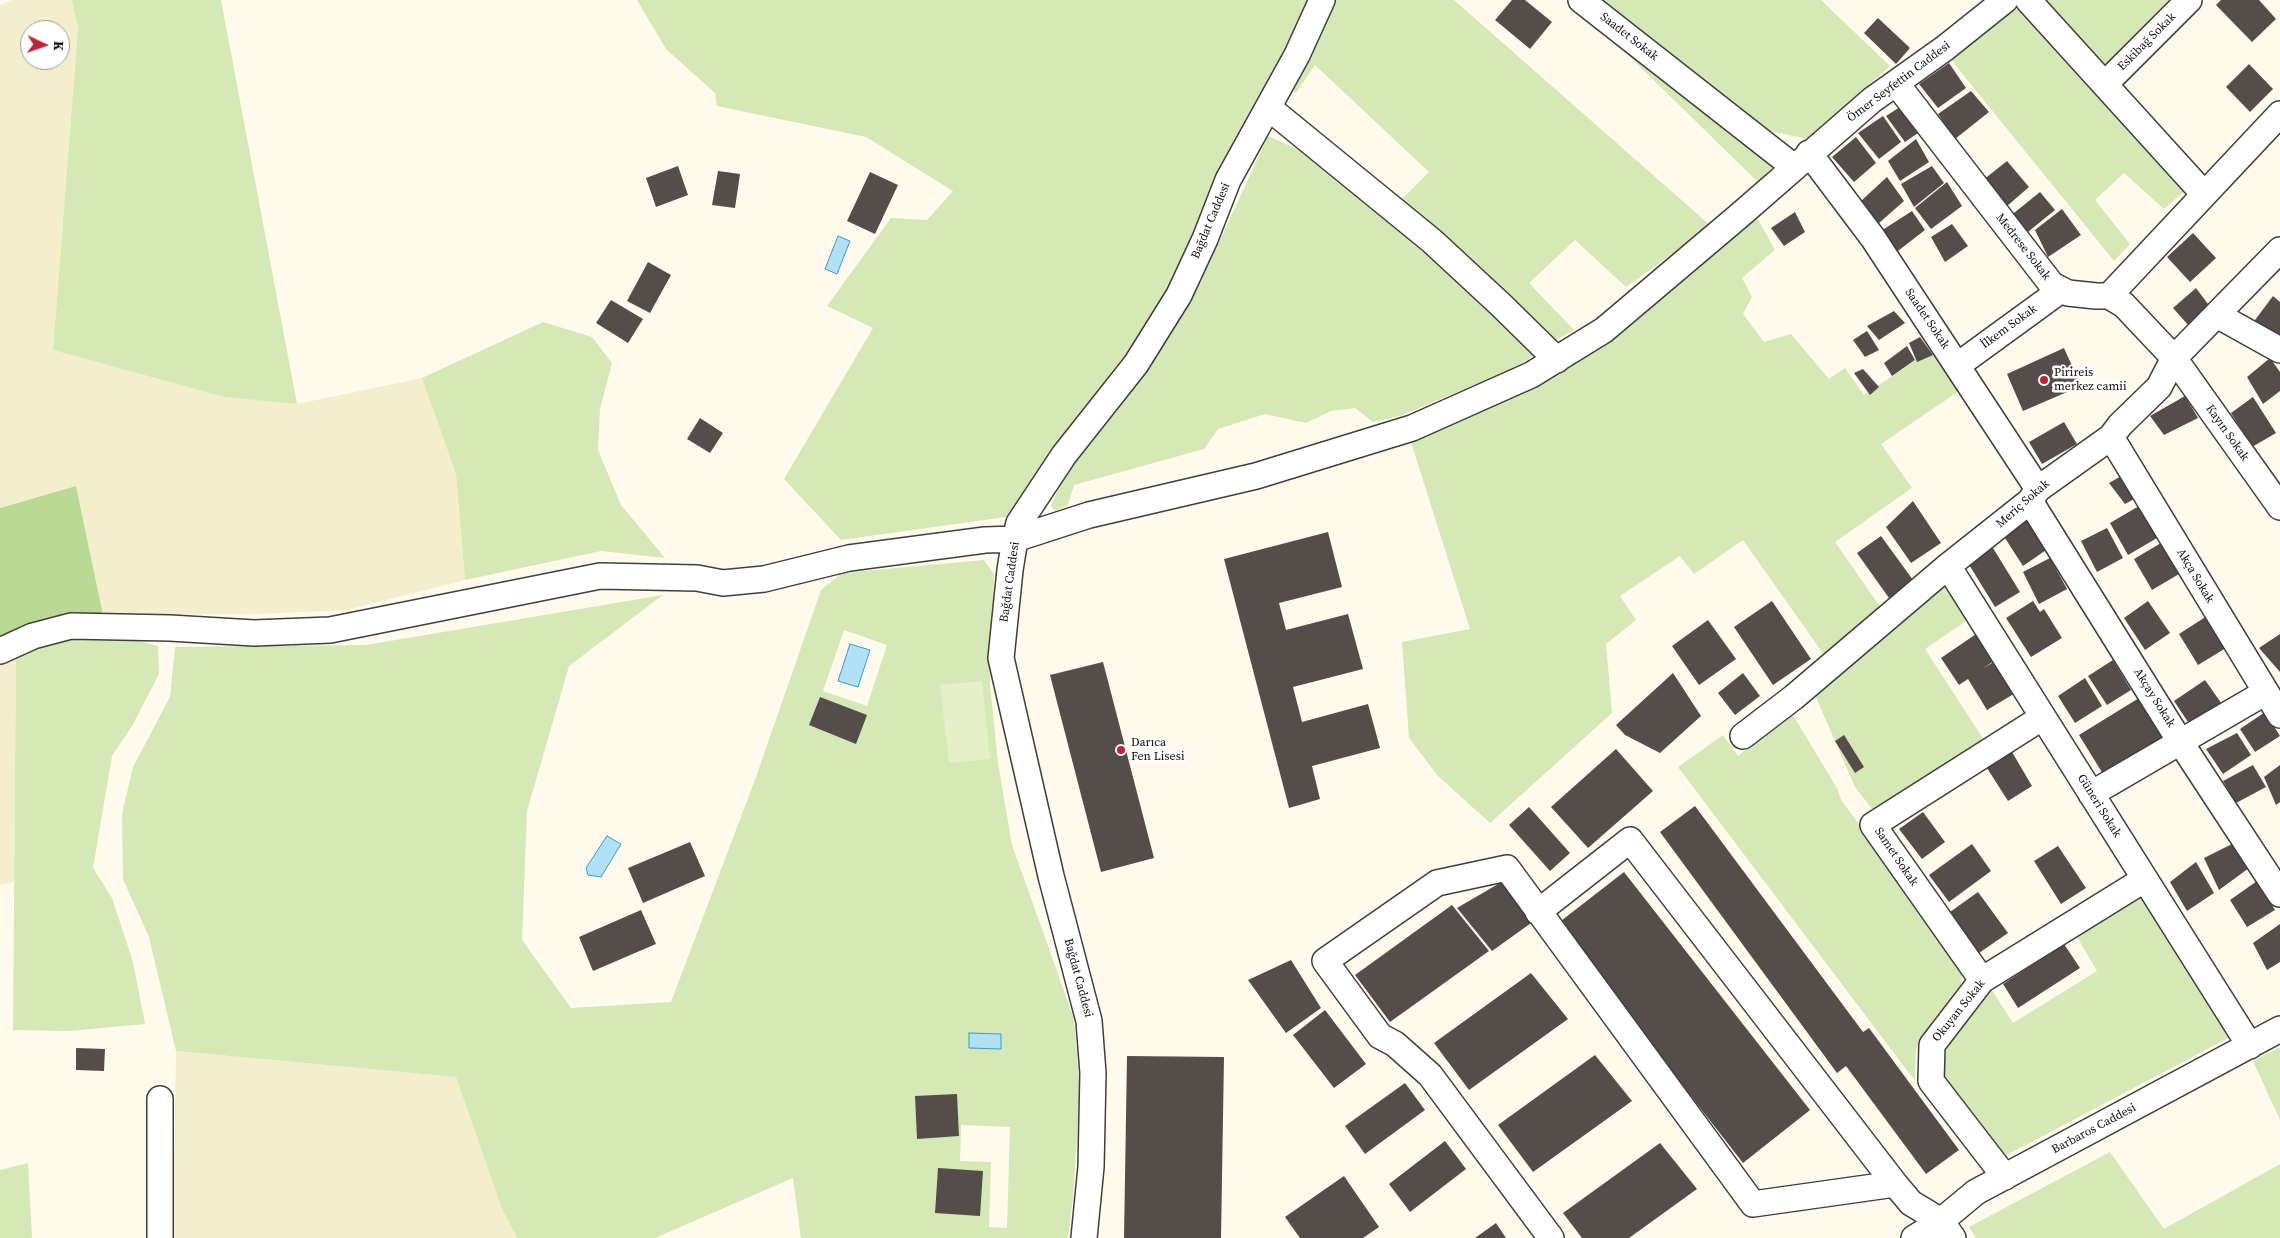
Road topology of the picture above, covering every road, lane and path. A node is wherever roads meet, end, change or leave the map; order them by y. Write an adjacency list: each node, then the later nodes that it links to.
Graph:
1 (1322, 0): 8 (street, Bağdat Caddesi)
2 (1581, 0): 10 (street, Saadet Sokak)
3 (2005, 0): 6 (street, Ömer Seyfettin Caddesi)
4 (2028, 0): 7 (street)
5 (2190, 0): 7 (street, Eskibağ Sokak)
6 (1896, 83): 10 (street, Ömer Seyfettin Caddesi); 13 (street, Medrese Sokak)
7 (2105, 84): 11 (street)
8 (1268, 108): 18 (street); 23 (street, Bağdat Caddesi)
9 (2280, 114): 11 (street)
10 (1802, 160): 18 (street, Ömer Seyfettin Caddesi); 19 (street, Saadet Sokak)
11 (2204, 194): 14 (street)
12 (2280, 250): 15 (street, Meriç Sokak)
13 (2061, 290): 14 (street, Medrese Sokak); 19 (street, İlkem Sokak)
14 (2109, 296): 17 (street, Kayın Sokak)
15 (2217, 315): 16 (street); 17 (street, Meriç Sokak)
16 (2280, 350)
17 (2174, 358): 20 (street, Meriç Sokak); 22 (street, Kayın Sokak)
18 (1557, 360): 23 (street, Ömer Seyfettin Caddesi)
19 (1958, 365): 21 (street, Saadet Sokak)
20 (2111, 437): 21 (street, Meriç Sokak); 26 (street, Akça Sokak)
21 (2034, 495): 24 (street, Meriç Sokak); 30 (street, Akçay Sokak)
22 (2280, 507)
23 (1015, 539): 25 (street, Ömer Seyfettin Caddesi); 43 (street, Bağdat Caddesi)
24 (1948, 566): 28 (street, Güneri Sokak); 29 (street, Meriç Sokak)
25 (0, 651)
26 (2266, 692): 27 (street, Akça Sokak); 30 (street)
27 (2280, 715)
28 (2043, 717): 31 (street, Güneri Sokak); 35 (street, Samet Sokak)
29 (1743, 736)
30 (2182, 743): 31 (street); 33 (street, Akçay Sokak)
31 (2091, 794): 32 (street, Güneri Sokak)
32 (2145, 879): 35 (street, Okuyan Sokak); 37 (street, Güneri Sokak)
33 (2280, 894)
34 (1538, 912): 40 (street); 40 (street); 44 (street)
35 (1982, 980): 39 (street, Okuyan Sokak)
36 (2280, 1030): 37 (street, Barbaros Caddesi)
37 (2250, 1046): 39 (street, Barbaros Caddesi)
38 (160, 1099): 42 (street)
39 (2005, 1177): 41 (street, Barbaros Caddesi)
40 (1894, 1184): 41 (street)
41 (1947, 1230): 45 (street, Barbaros Caddesi)
42 (160, 1238)
43 (1084, 1238)
44 (1551, 1238)
45 (1914, 1238)

